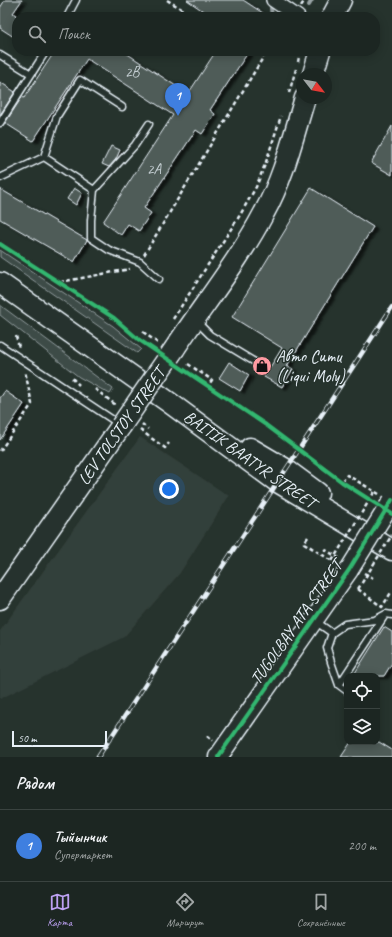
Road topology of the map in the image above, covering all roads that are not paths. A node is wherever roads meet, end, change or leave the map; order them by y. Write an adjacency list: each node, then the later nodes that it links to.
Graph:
1 (76, 0): 4 (lane)
2 (273, 0): 5 (street)
3 (341, 0): 6 (main road)
4 (70, 12)
5 (291, 12)
6 (335, 12)
7 (0, 55): 11 (lane)
8 (43, 56): 11 (lane)
9 (318, 56): 10 (main road)
10 (315, 68)
11 (31, 74): 14 (lane)
12 (296, 102): 21 (main road, LEV TOLSTOY STREET)
13 (122, 107): 16 (lane)
14 (0, 123)
15 (149, 124): 18 (lane)
16 (44, 157): 17 (lane); 18 (lane)
17 (0, 178)
18 (94, 190): 19 (lane)
19 (159, 279)
20 (0, 283): 26 (main road, BAITIK BAATYR STREET)
21 (194, 319): 23 (lane); 24 (main road, LEV TOLSTOY STREET, bridge)
22 (0, 345): 24 (lane)
23 (258, 364)
24 (131, 428): 27 (main road, LEV TOLSTOY STREET)
25 (386, 502): 29 (street, TUGOLBAY ATA STREET, bridge)
26 (392, 549)
27 (0, 599)
28 (389, 615): 30 (lane); 31 (lane)
29 (314, 620): 30 (lane); 33 (street, TUGOLBAY ATA STREET)
30 (332, 632): 31 (lane)
31 (339, 685): 32 (lane)
32 (344, 689)
33 (218, 757)

